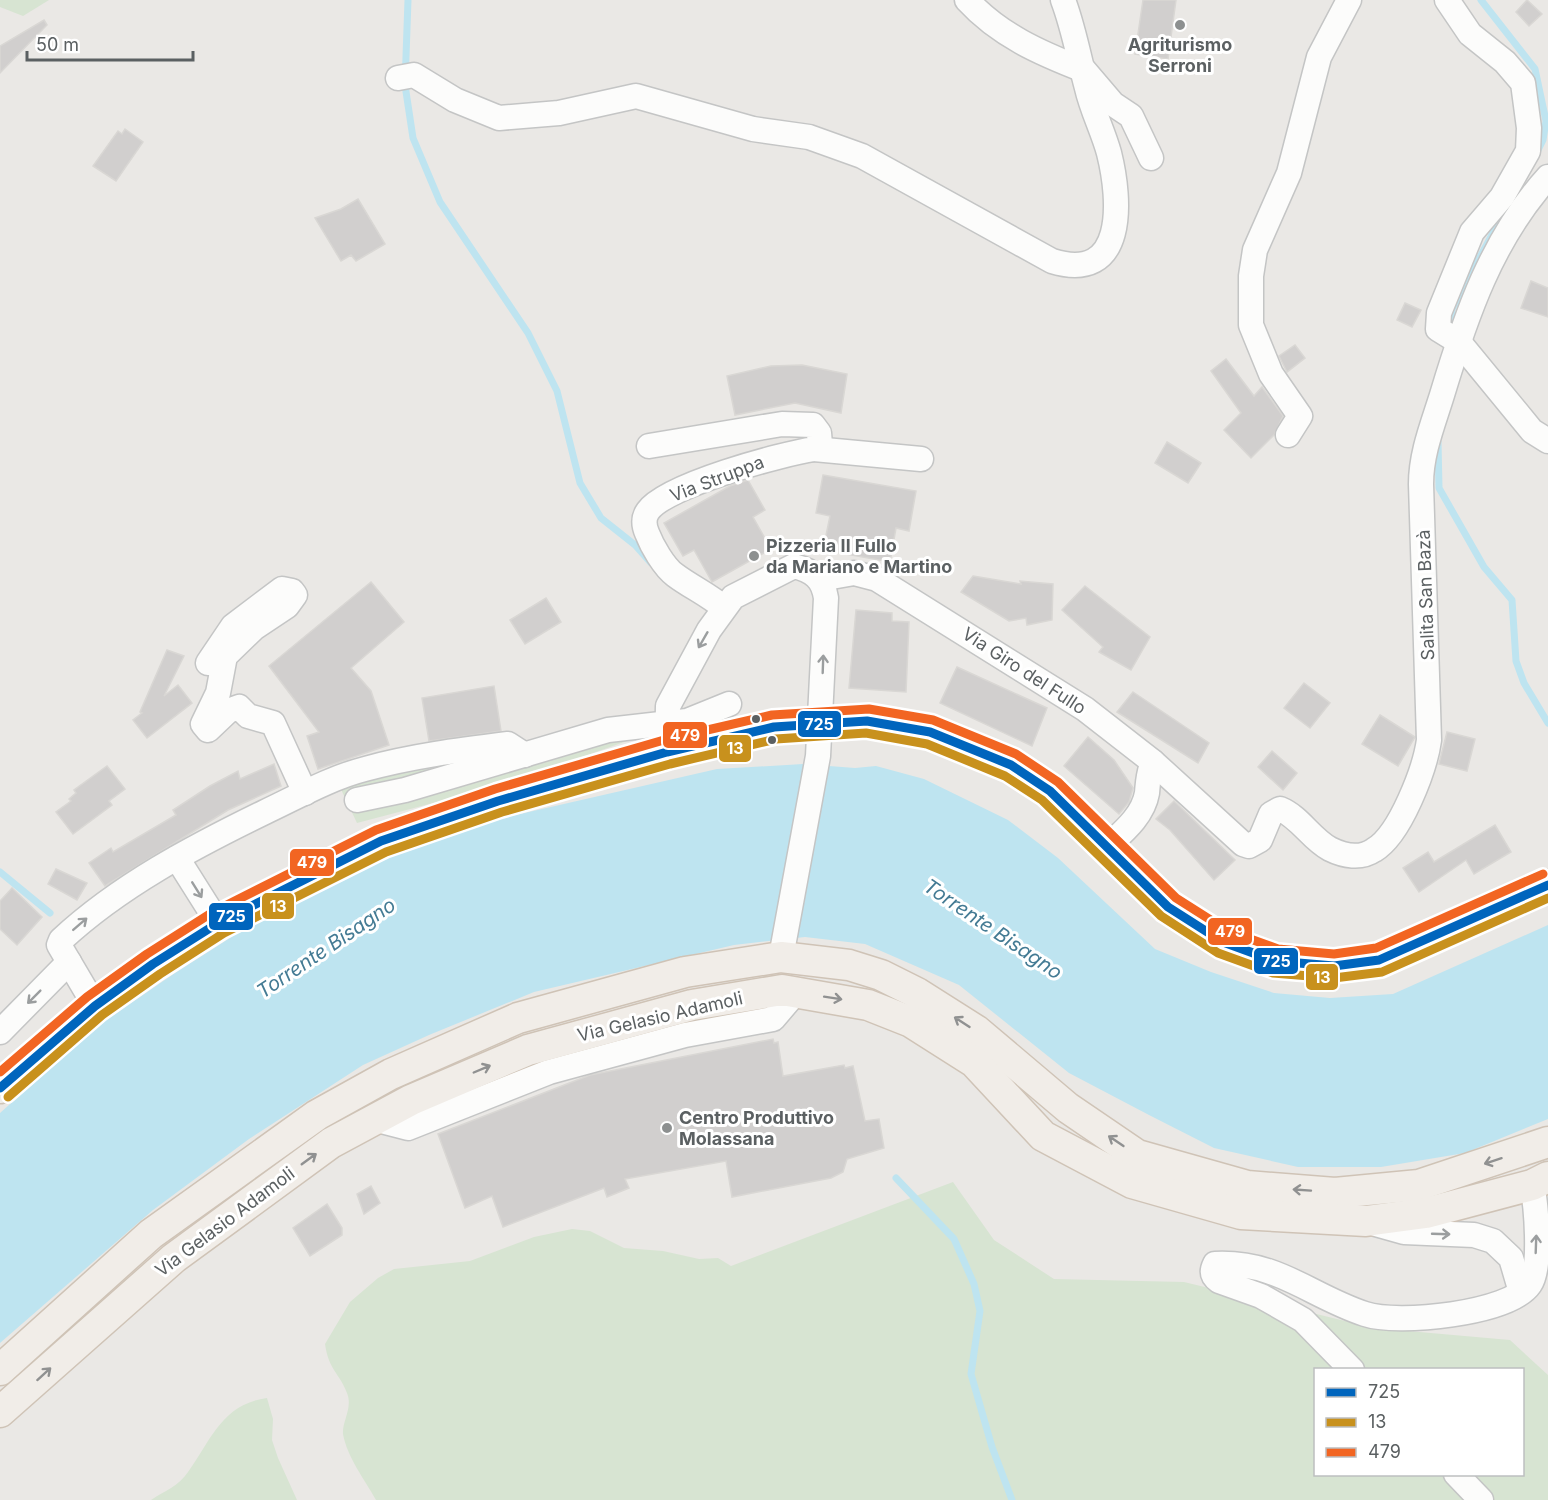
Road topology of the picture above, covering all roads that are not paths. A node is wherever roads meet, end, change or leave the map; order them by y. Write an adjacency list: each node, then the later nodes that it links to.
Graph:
1 (967, 0): 5 (street)
2 (1349, 0): 10 (street)
3 (1447, 0): 9 (street)
4 (1068, 4): 5 (street)
5 (1084, 70): 6 (street); 7 (street)
6 (406, 77)
7 (1151, 158)
8 (1548, 177): 9 (street, Salita San Bazà)
9 (1459, 342): 11 (street); 29 (street, Salita San Bazà)
10 (1288, 435)
11 (1548, 441)
12 (650, 446): 13 (street, Via Struppa)
13 (814, 449): 14 (street, Via Struppa); 16 (street, Via Struppa)
14 (921, 459)
15 (820, 579): 16 (street); 20 (street, one-way to 15); 23 (street, Via Giro del Fullo)
16 (724, 608): 21 (street, one-way to 21)
17 (208, 663): 26 (street)
18 (729, 704): 21 (street)
19 (286, 721): 26 (street)
20 (820, 723): 21 (main road); 30 (main road); 34 (street)
21 (666, 738): 22 (street); 25 (main road)
22 (526, 750): 24 (street); 25 (street); 27 (street)
23 (1153, 762): 29 (street, Via Giro del Fullo); 30 (street)
24 (363, 769): 26 (street); 27 (street)
25 (566, 781): 33 (main road)
26 (308, 791): 31 (street)
27 (390, 793): 28 (street)
28 (357, 800)
29 (1237, 840)
30 (1108, 846): 32 (main road)
31 (177, 858): 33 (street, one-way to 33); 35 (street, one-way to 31)
32 (1548, 885)
33 (218, 923): 37 (main road)
34 (782, 952): 41 (main road, Via Gelasio Adamoli, one-way to 34); 46 (main road, Via Gelasio Adamoli)
35 (69, 962): 37 (street); 38 (street, one-way to 38)
36 (796, 992): 40 (street); 43 (main road, Via Gelasio Adamoli, one-way to 43); 47 (main road, Via Gelasio Adamoli, one-way to 36)
37 (95, 1006): 39 (main road)
38 (0, 1032)
39 (0, 1088)
40 (381, 1121)
41 (1548, 1142)
42 (1540, 1181): 43 (main road, Via Gelasio Adamoli); 44 (street, one-way to 42)
43 (1366, 1221): 44 (street, one-way to 44)
44 (1521, 1292): 45 (street)
45 (1350, 1368)
46 (0, 1370)
47 (0, 1412)
48 (1458, 1476): 49 (street)
49 (1481, 1500)

